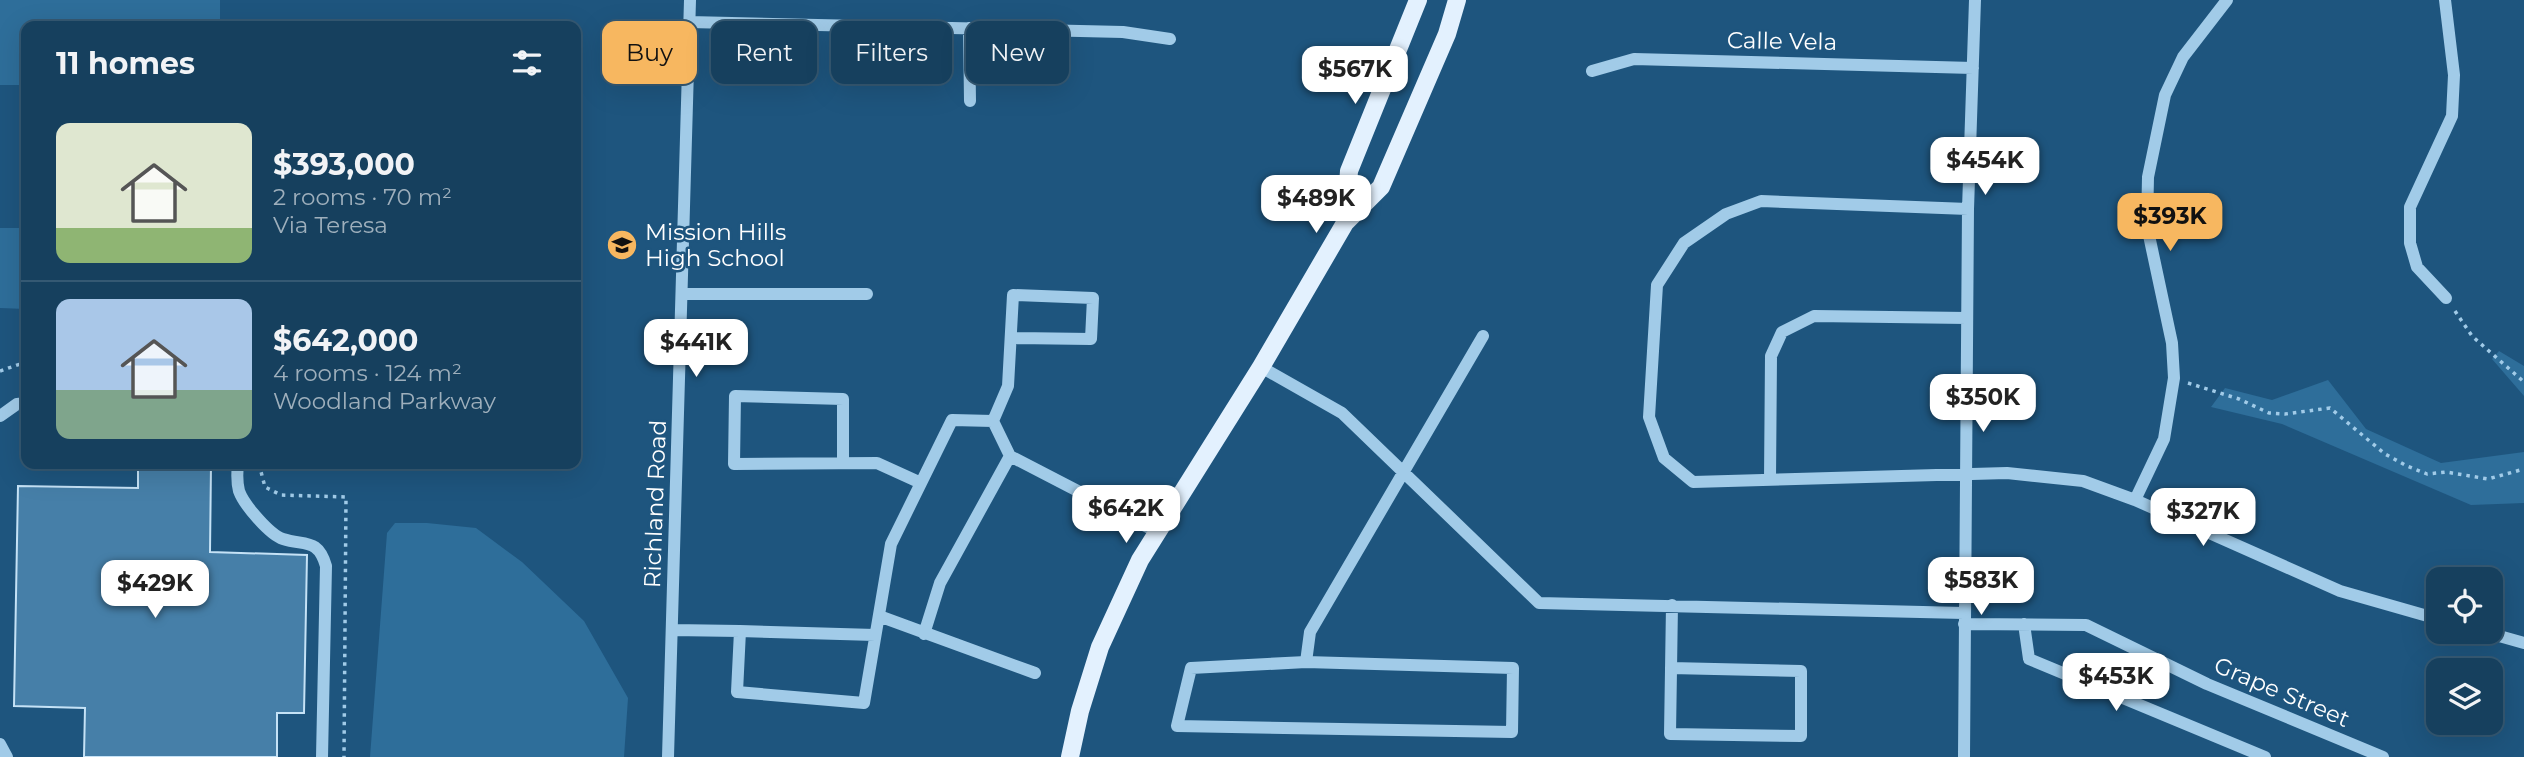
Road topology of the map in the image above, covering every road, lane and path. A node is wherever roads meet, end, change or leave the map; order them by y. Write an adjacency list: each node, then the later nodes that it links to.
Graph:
1 (690, 0): 7 (street, Richland Road)
2 (1418, 0): 18 (main road)
3 (1457, 0): 18 (main road)
4 (1975, 0): 12 (street)
5 (2227, 0): 28 (street)
6 (2445, 0): 21 (street)
7 (689, 21)
8 (697, 22): 9 (street)
9 (966, 28)
10 (1069, 31): 11 (street)
11 (1170, 39)
12 (1973, 68): 13 (street, Calle Vela); 17 (street)
13 (1592, 71)
14 (687, 84): 19 (street, Richland Road)
15 (970, 84): 16 (street)
16 (970, 100)
17 (1968, 209): 22 (street); 39 (street)
18 (1345, 223): 26 (main road)
19 (682, 294): 20 (street); 48 (street, Richland Road)
20 (867, 294)
21 (2446, 298): 29 (path)
22 (1967, 318): 38 (street); 39 (street)
23 (1483, 336): 37 (street)
24 (1011, 338): 24 (street); 32 (street)
25 (21, 364): 27 (path)
26 (1261, 367): 37 (street, Grape Street); 42 (main road)
27 (0, 371)
28 (2174, 378): 36 (path); 41 (street)
29 (2524, 382)
30 (21, 404): 31 (street)
31 (0, 416)
32 (993, 421): 33 (street); 40 (street)
33 (1010, 456): 42 (street); 50 (street)
34 (844, 463): 34 (street); 40 (street)
35 (238, 469): 59 (street)
36 (2524, 469)
37 (1402, 471): 43 (street, Grape Street); 54 (street)
38 (1966, 476): 39 (street); 41 (street); 46 (street)
39 (1770, 479)
40 (921, 483): 45 (street)
41 (2134, 500): 44 (street)
42 (1157, 532): 61 (main road)
43 (1672, 605): 46 (street, Grape Street); 55 (street)
44 (2426, 615)
45 (878, 616): 50 (street); 51 (street)
46 (1964, 619): 47 (street, Grape Street); 62 (street)
47 (2024, 624): 63 (street); 64 (street, Grape Street)
48 (672, 630): 49 (street); 60 (street, Richland Road)
49 (740, 631): 51 (street); 51 (street)
50 (924, 634): 56 (street)
51 (875, 635)
52 (2503, 637): 53 (street)
53 (2524, 643)
54 (1306, 662): 54 (street)
55 (1671, 668): 55 (street)
56 (1035, 673)
57 (0, 744): 58 (street)
58 (7, 757)
59 (322, 757)
60 (668, 757)
61 (1070, 757)
62 (1964, 757)
63 (2265, 757)
64 (2383, 757)

